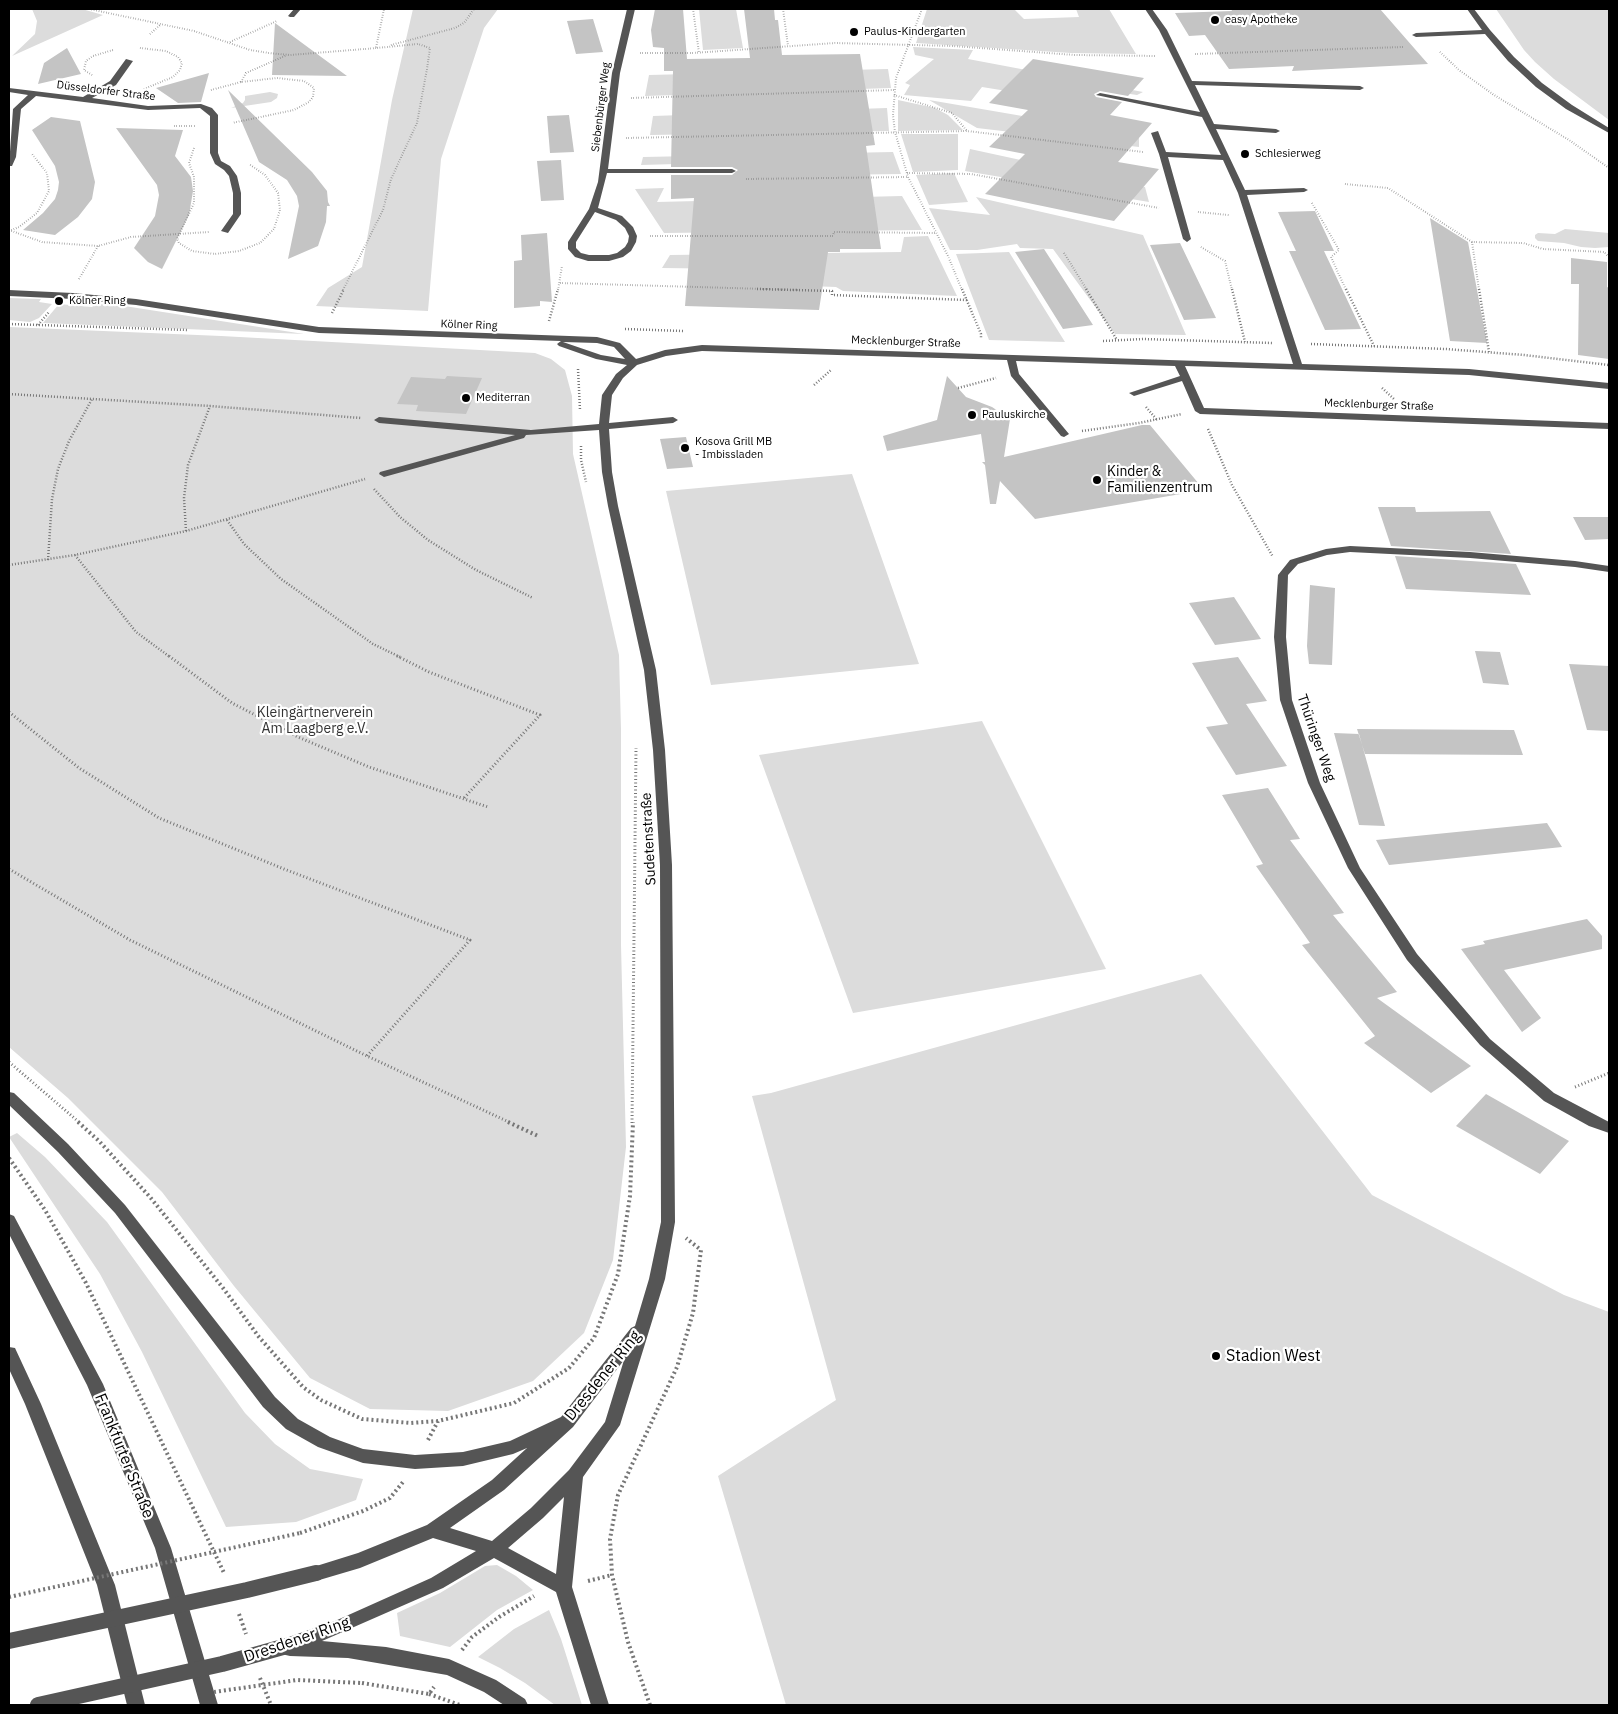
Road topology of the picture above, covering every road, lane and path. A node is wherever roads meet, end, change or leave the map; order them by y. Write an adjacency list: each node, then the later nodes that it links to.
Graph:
1 (89, 9): 13 (path)
2 (297, 9): 12 (street)
3 (384, 9): 22 (path)
4 (468, 9): 5 (path)
5 (474, 9): 22 (path)
6 (631, 9): 23 (street, Siebenbürger Weg)
7 (693, 9): 24 (path)
8 (783, 9): 19 (path)
9 (922, 9): 18 (path)
10 (1149, 9): 26 (street)
11 (1470, 9): 14 (street)
12 (292, 16): 17 (path)
13 (160, 25): 15 (path); 17 (path)
14 (1487, 32): 16 (street); 40 (street)
15 (150, 34)
16 (1416, 34)
17 (230, 42): 25 (path)
18 (908, 44): 19 (path); 26 (path); 32 (path)
19 (788, 46): 24 (path)
20 (1434, 46): 50 (path)
21 (1404, 47): 26 (path)
22 (376, 48): 25 (path); 78 (path)
23 (620, 52): 24 (path); 36 (street, Siebenbürger Weg)
24 (699, 53)
25 (290, 55): 28 (path)
26 (1176, 55): 29 (street)
27 (129, 62): 37 (street)
28 (242, 82)
29 (1190, 83): 30 (street); 38 (street)
30 (1360, 88)
31 (9, 90): 33 (street, Düsseldorfer Straße)
32 (894, 90): 35 (path); 36 (path)
33 (35, 93): 37 (street, Düsseldorfer Straße); 46 (street)
34 (1100, 94): 38 (street)
35 (894, 95): 41 (path); 43 (path)
36 (613, 98): 45 (street, Siebenbürger Weg)
37 (84, 100): 63 (street, Düsseldorfer Straße)
38 (1206, 115): 39 (street)
39 (1211, 126): 42 (street); 48 (street)
40 (1609, 130)
41 (967, 131): 43 (path); 47 (path)
42 (1276, 131)
43 (895, 132): 45 (path); 53 (path)
44 (1155, 133): 47 (street)
45 (609, 138): 52 (street, Siebenbürger Weg)
46 (12, 149): 49 (street); 62 (path)
47 (1164, 154): 48 (street); 60 (street)
48 (1226, 158): 58 (street)
49 (9, 164)
50 (1609, 168)
51 (732, 171): 52 (street)
52 (604, 172): 59 (street, Siebenbürger Weg)
53 (907, 173): 54 (path); 60 (path)
54 (908, 177): 55 (path); 64 (path)
55 (740, 180)
56 (1345, 184): 67 (path)
57 (1304, 190): 58 (street); 89 (path)
58 (1242, 193): 61 (street)
59 (593, 209): 65 (street); 69 (street, Siebenbürger Weg)
60 (1179, 211): 61 (path); 66 (street)
61 (1250, 217): 88 (street)
62 (9, 230): 68 (path)
63 (226, 231): 68 (path)
64 (936, 233): 65 (path); 77 (path)
65 (633, 236): 69 (street)
66 (1187, 239): 87 (path)
67 (1472, 242): 71 (path); 90 (path)
68 (98, 246): 75 (path)
69 (572, 249): 74 (path)
70 (1609, 251): 71 (path)
71 (1604, 252): 73 (path)
72 (1064, 254): 85 (path)
73 (1609, 257)
74 (560, 282): 77 (path); 80 (path)
75 (85, 283)
76 (9, 293): 84 (street, Kölner Ring)
77 (967, 300): 91 (path)
78 (330, 316)
79 (9, 324): 82 (path)
80 (547, 326)
81 (620, 328): 83 (path)
82 (196, 331)
83 (687, 331)
84 (541, 340): 93 (street, Kölner Ring); 93 (street, Kölner Ring)
85 (1117, 340): 86 (path); 87 (path)
86 (1098, 341)
87 (1245, 342): 88 (path)
88 (1291, 343): 89 (path); 96 (street)
89 (1374, 346): 90 (path)
90 (1489, 352): 95 (path)
91 (977, 357): 92 (street, Mecklenburger Straße); 93 (street, Mecklenburger Straße)
92 (1011, 358): 94 (street, Mecklenburger Straße); 99 (street)
93 (634, 363): 112 (street, Sudetenstraße)
94 (1179, 363): 96 (street, Mecklenburger Straße); 100 (street)
95 (1609, 365)
96 (1298, 366): 98 (street, Mecklenburger Straße)
97 (578, 367): 113 (path)
98 (1362, 368): 101 (street, Mecklenburger Straße); 108 (path)
99 (1014, 374): 102 (path); 115 (street)
100 (1185, 377): 103 (street); 107 (street)
101 (1609, 386)
102 (958, 388)
103 (1134, 393)
104 (9, 394): 105 (path)
105 (92, 399): 106 (path); 121 (path)
106 (210, 406): 109 (path); 119 (path)
107 (1200, 411): 108 (street, Mecklenburger Straße); 115 (path); 124 (path)
108 (1413, 419): 111 (street, Mecklenburger Straße)
109 (379, 420): 114 (street)
110 (673, 420): 112 (street)
111 (1609, 426)
112 (604, 427): 113 (street); 140 (street, Sudetenstraße)
113 (581, 429): 114 (street); 117 (path)
114 (531, 433): 116 (street)
115 (1064, 434)
116 (384, 474)
117 (588, 489)
118 (227, 520): 119 (path); 125 (path); 128 (path)
119 (186, 530): 120 (path)
120 (75, 555): 121 (path); 128 (path)
121 (48, 560): 122 (path)
122 (9, 565)
123 (1609, 569): 124 (street)
124 (1283, 575): 135 (street, Thüringer Weg)
125 (533, 598)
126 (9, 712): 131 (path)
127 (636, 742): 143 (path)
128 (464, 798): 129 (path)
129 (488, 807)
130 (9, 869): 131 (path)
131 (367, 1056): 137 (path)
132 (9, 1062): 143 (path)
133 (1609, 1074): 135 (path)
134 (9, 1098): 145 (street)
135 (1549, 1098): 136 (street, Thüringer Weg)
136 (1609, 1128)
137 (538, 1136)
138 (9, 1158): 149 (path)
139 (9, 1220): 160 (street, Frankfurter Straße)
140 (668, 1222): 141 (street, Sudetenstraße); 150 (path)
141 (641, 1326): 144 (street, Dresdener Ring); 146 (street, Dresdener Ring)
142 (9, 1354): 162 (street)
143 (438, 1421): 145 (path)
144 (566, 1422): 145 (street); 147 (street, Dresdener Ring)
145 (415, 1462): 152 (path, bridge)
146 (575, 1475): 148 (street, Dresdener Ring); 151 (street)
147 (433, 1530): 148 (street); 155 (street, Dresdener Ring, bridge)
148 (494, 1549): 151 (street); 156 (street, Dresdener Ring)
149 (225, 1574)
150 (612, 1575): 151 (path); 167 (path)
151 (564, 1587): 157 (path); 166 (street)
152 (9, 1597)
153 (238, 1610): 154 (path)
154 (246, 1636)
155 (9, 1641)
156 (283, 1647): 157 (street); 161 (street, Dresdener Ring, bridge)
157 (448, 1667): 159 (path); 165 (street)
158 (258, 1671): 163 (path)
159 (429, 1694): 160 (path, bridge); 164 (path)
160 (210, 1699)
161 (38, 1705)
162 (136, 1705)
163 (271, 1705)
164 (460, 1705)
165 (518, 1705)
166 (600, 1705)
167 (650, 1705)

